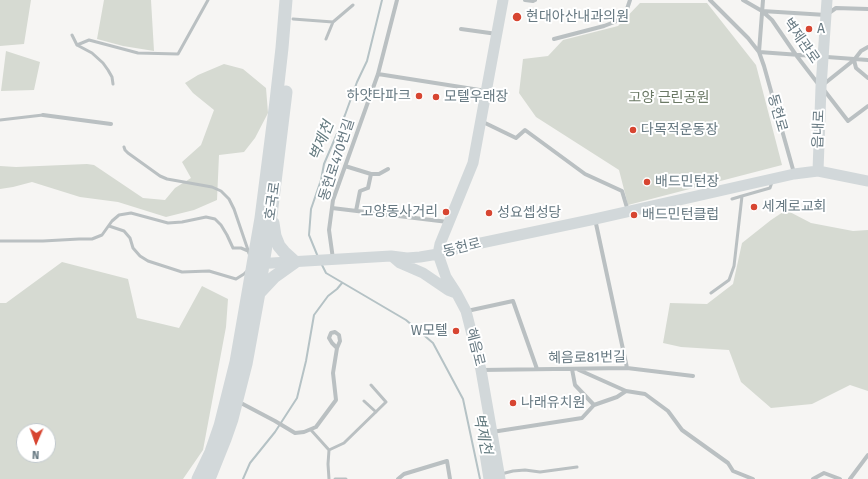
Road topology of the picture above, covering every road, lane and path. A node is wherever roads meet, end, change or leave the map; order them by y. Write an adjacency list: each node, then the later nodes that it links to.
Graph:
1 (208, 0): 24 (lane)
2 (286, 0): 65 (main road, 호국로)
3 (294, 0): 17 (main road, 호국로)
4 (397, 0): 31 (street, 동헌로470번길)
5 (503, 0): 20 (main road)
6 (525, 0): 7 (street)
7 (535, 0)
8 (630, 0): 23 (street)
9 (710, 0): 26 (street)
10 (743, 0): 15 (street, 벽제관로)
11 (763, 0): 15 (street, 벽제관로)
12 (827, 0): 16 (main road, 읍내로)
13 (353, 5): 18 (lane)
14 (868, 9): 16 (street)
15 (762, 11): 16 (street); 26 (street, 벽제관로); 27 (street, 벽제관로)
16 (826, 15): 28 (main road, 읍내로)
17 (293, 19): 18 (lane); 54 (main road, 호국로)
18 (333, 22): 22 (lane)
19 (462, 29): 20 (street)
20 (497, 34): 35 (main road)
21 (72, 35): 24 (lane)
22 (326, 39)
23 (554, 39)
24 (77, 44): 33 (lane)
25 (868, 47): 29 (street)
26 (759, 52): 27 (street); 46 (street, 동헌로)
27 (796, 55): 28 (street); 34 (street, 벽제관로)
28 (823, 57): 29 (street); 34 (main road, 읍내로)
29 (854, 60): 30 (street); 32 (street); 34 (street)
30 (868, 60)
31 (378, 74): 35 (street); 42 (street, 동헌로470번길)
32 (868, 78)
33 (113, 84)
34 (821, 86): 36 (street, 읍내로); 44 (main road, 읍내로)
35 (486, 92): 39 (main road)
36 (868, 106)
37 (43, 115): 38 (lane); 40 (street)
38 (0, 120)
39 (481, 121): 53 (street); 56 (main road)
40 (111, 124)
41 (124, 147): 60 (lane, 호국로)
42 (345, 166): 45 (street); 51 (street, 동헌로470번길)
43 (388, 169): 45 (street)
44 (818, 171): 46 (main road, 동헌로); 48 (main road, 동헌로)
45 (371, 174): 52 (street)
46 (794, 174): 47 (main road, 동헌로)
47 (773, 178): 49 (lane); 53 (main road, 동헌로)
48 (868, 181)
49 (742, 196): 50 (lane); 68 (lane)
50 (732, 198)
51 (332, 208): 52 (street); 63 (street, 동헌로470번길)
52 (356, 211): 56 (street)
53 (628, 211): 55 (main road, 동헌로)
54 (272, 215): 64 (main road); 65 (main road, 호국로)
55 (595, 218): 59 (main road, 동헌로); 71 (street)
56 (449, 222): 59 (main road); 61 (main road)
57 (109, 226): 58 (lane); 60 (lane); 65 (lane)
58 (0, 241)
59 (462, 247): 61 (main road, 동헌로)
60 (248, 251): 65 (lane, 호국로)
61 (438, 254): 62 (main road, 동헌로); 67 (main road, 혜음로)
62 (391, 256): 63 (main road, 동헌로); 67 (main road)
63 (330, 260): 64 (main road, 동헌로)
64 (295, 262): 65 (main road); 66 (main road)
65 (258, 264): 66 (main road, 호국로); 88 (main road, 호국로)
66 (259, 293): 78 (main road, 호국로)
67 (457, 294): 69 (main road, 혜음로)
68 (711, 294)
69 (466, 311): 73 (main road, 혜음로); 74 (street)
70 (337, 348): 82 (street)
71 (627, 368): 72 (street, 혜음로81번길); 75 (street, 혜음로81번길)
72 (575, 369): 74 (street, 혜음로81번길); 77 (street); 80 (street)
73 (481, 370): 74 (street, 혜음로81번길); 83 (main road, 혜음로)
74 (537, 370)
75 (693, 376)
76 (371, 385): 81 (lane)
77 (626, 391): 80 (street); 95 (street)
78 (236, 400): 82 (street); 89 (main road, 호국로)
79 (364, 401): 81 (lane)
80 (594, 405): 83 (street)
81 (376, 412): 84 (lane)
82 (311, 430): 84 (lane)
83 (492, 432): 87 (main road)
84 (329, 450): 90 (lane)
85 (868, 455): 98 (street)
86 (577, 467): 87 (lane)
87 (496, 478)
88 (198, 479)
89 (209, 479)
90 (329, 479)
91 (334, 479): 92 (lane)
92 (346, 479)
93 (398, 479): 94 (street)
94 (450, 479)
95 (753, 479)
96 (813, 479): 97 (street)
97 (840, 479)
98 (850, 479)

